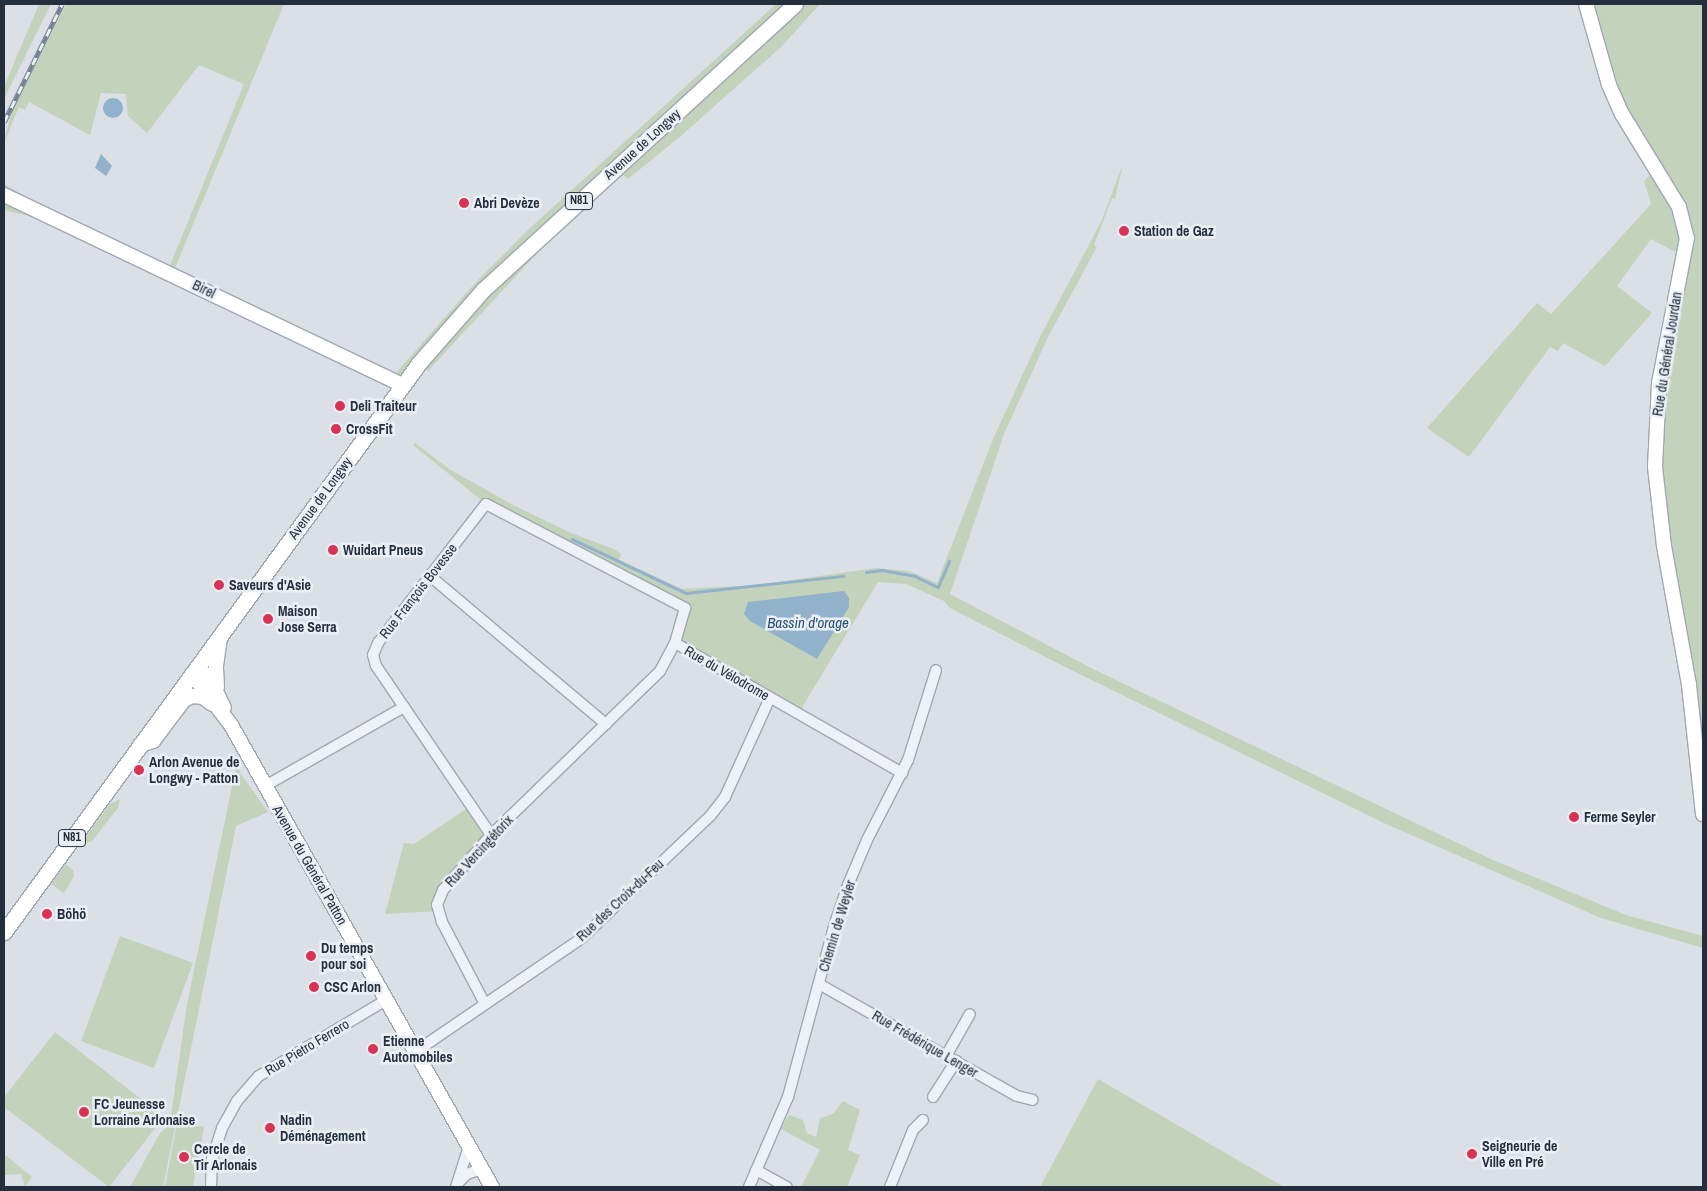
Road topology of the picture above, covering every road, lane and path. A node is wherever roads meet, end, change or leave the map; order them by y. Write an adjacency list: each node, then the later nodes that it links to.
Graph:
1 (795, 4): 4 (main road, Avenue de Longwy / N81)
2 (1586, 4): 19 (street, Rue du Général Jourdan)
3 (4, 195): 4 (street, Birel)
4 (403, 385): 7 (main road, Avenue de Longwy / N81)
5 (486, 504): 6 (street, Rue François Bovesse); 8 (street, Rue du Vélodrome)
6 (430, 576): 13 (street, Rue François Bovesse); 14 (street)
7 (220, 636): 10 (main road, Avenue de Longwy / N81); 11 (street)
8 (675, 643): 12 (street, Rue du Vélodrome); 14 (street, Rue Vercingétorix)
9 (936, 670): 17 (street, Chemin de Weyler)
10 (195, 671): 11 (street); 15 (street); 16 (main road, Avenue de Longwy / N81)
11 (218, 690): 15 (street)
12 (770, 698): 17 (street, Rue du Vélodrome); 24 (street, Rue des Croix-du-Feu)
13 (404, 707): 18 (street); 20 (street, Rue François Bovesse)
14 (606, 724): 20 (street, Rue Vercingétorix)
15 (231, 725): 16 (street, N81); 18 (street, Avenue du Général Patton)
16 (140, 745): 21 (main road, Avenue de Longwy / N81)
17 (902, 774): 22 (street, Chemin de Weyler)
18 (265, 786): 23 (street, Avenue du Général Patton)
19 (1703, 814)
20 (491, 835): 24 (street, Rue Vercingétorix)
21 (4, 932)
22 (819, 984): 27 (street, Rue Frédérique Lenger); 33 (street, Chemin de Weyler)
23 (386, 1000): 26 (street, Avenue du Général Patton); 35 (street, Rue Pietro Ferrero)
24 (485, 1004): 26 (street, Rue des Croix-du-Feu)
25 (970, 1014): 27 (street)
26 (415, 1052): 31 (street, Avenue du Général Patton)
27 (951, 1058): 28 (street); 29 (street, Rue Frédérique Lenger)
28 (933, 1098)
29 (1033, 1100)
30 (923, 1120): 39 (street)
31 (469, 1146): 32 (street, Avenue du Général Patton); 34 (street)
32 (481, 1169): 34 (street); 36 (street, Avenue du Général Patton)
33 (756, 1170): 37 (street, Chemin de Weyler); 38 (street)
34 (457, 1185)
35 (211, 1187)
36 (492, 1187)
37 (749, 1187)
38 (787, 1187)
39 (890, 1187)

